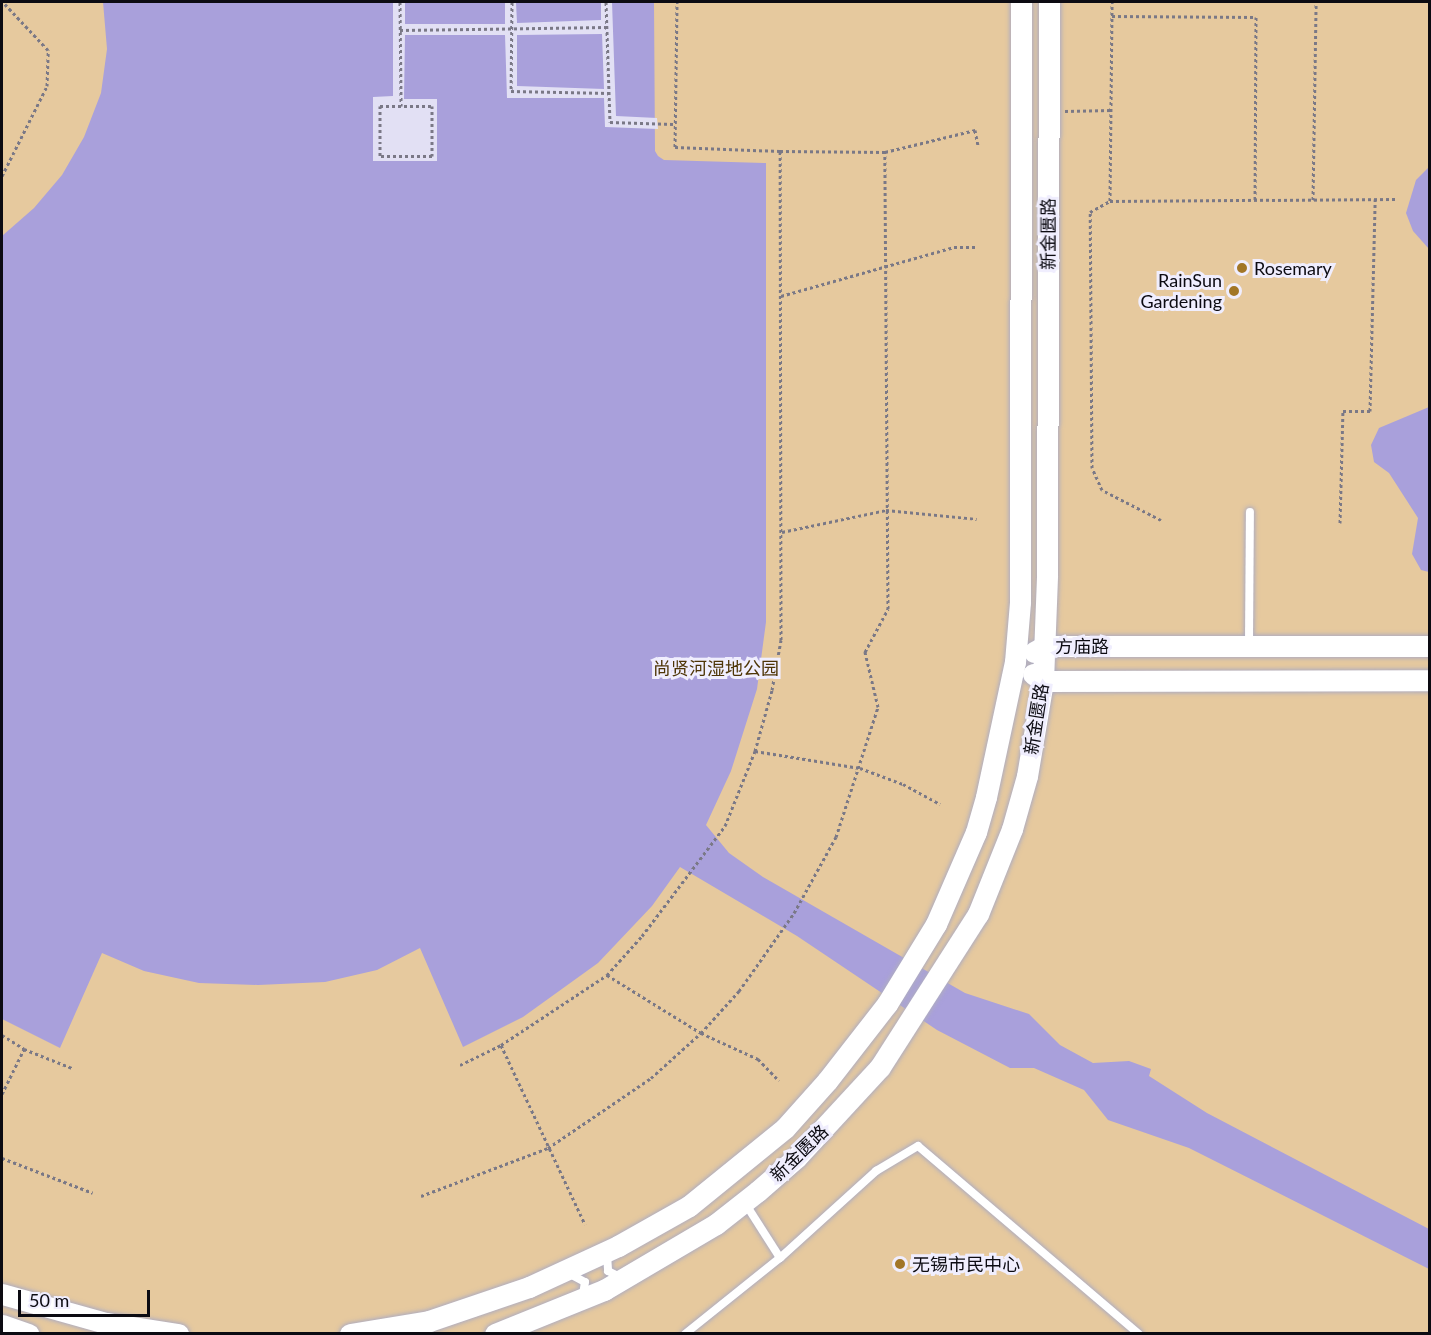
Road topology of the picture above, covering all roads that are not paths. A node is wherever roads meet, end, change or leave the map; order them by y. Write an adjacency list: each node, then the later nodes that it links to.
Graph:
1 (1021, 2): 7 (street, 新金匮路)
2 (1049, 2): 5 (street, 新金匮路)
3 (1251, 512): 4 (lane)
4 (1249, 645): 5 (street, 方庙路); 6 (street, 方庙路)
5 (1045, 646): 7 (street, 方庙路); 9 (street, 新金匮路)
6 (1430, 646)
7 (1015, 662): 9 (street, 方庙路); 11 (street, 新金匮路)
8 (1430, 680): 9 (street, 方庙路)
9 (1043, 681): 10 (street, 新金匮路)
10 (745, 1202): 12 (lane); 14 (street, 新金匮路)
11 (608, 1251): 13 (street, 新金匮路); 14 (lane)
12 (780, 1258): 22 (lane); 23 (lane)
13 (564, 1273): 16 (lane); 20 (street, 新金匮路)
14 (626, 1278): 16 (street, 新金匮路)
15 (4, 1296): 19 (street)
16 (579, 1301): 21 (street, 新金匮路)
17 (2, 1325): 18 (street)
18 (28, 1334)
19 (178, 1334)
20 (350, 1334)
21 (495, 1334)
22 (685, 1334)
23 (1139, 1334)

